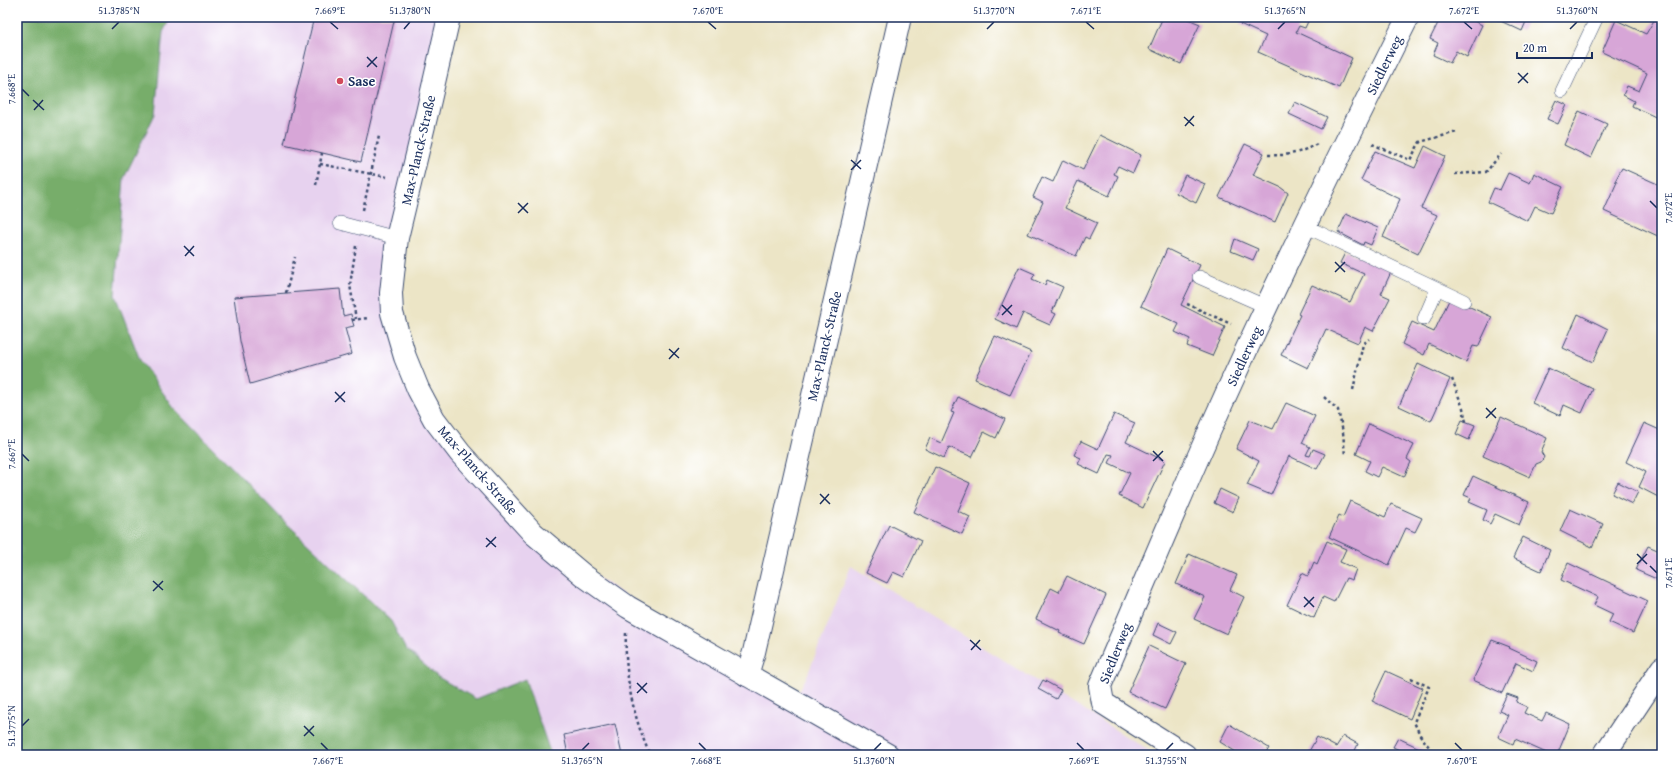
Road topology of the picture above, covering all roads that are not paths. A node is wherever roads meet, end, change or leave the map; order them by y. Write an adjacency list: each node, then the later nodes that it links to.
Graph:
1 (449, 17): 8 (street, Max-Planck-Straße)
2 (900, 17): 15 (street, Max-Planck-Straße)
3 (1408, 17): 7 (street, Siedlerweg)
4 (1597, 17): 5 (lane)
5 (1562, 90)
6 (340, 223): 8 (lane)
7 (1305, 226): 10 (lane); 12 (street, Siedlerweg)
8 (397, 238): 15 (street, Max-Planck-Straße)
9 (1199, 277): 12 (lane)
10 (1437, 289): 11 (lane); 13 (lane)
11 (1464, 301)
12 (1267, 307): 17 (street, Siedlerweg)
13 (1424, 319)
14 (1662, 668): 18 (street)
15 (747, 675): 16 (street, Max-Planck-Straße)
16 (888, 755)
17 (1185, 755)
18 (1604, 755)

